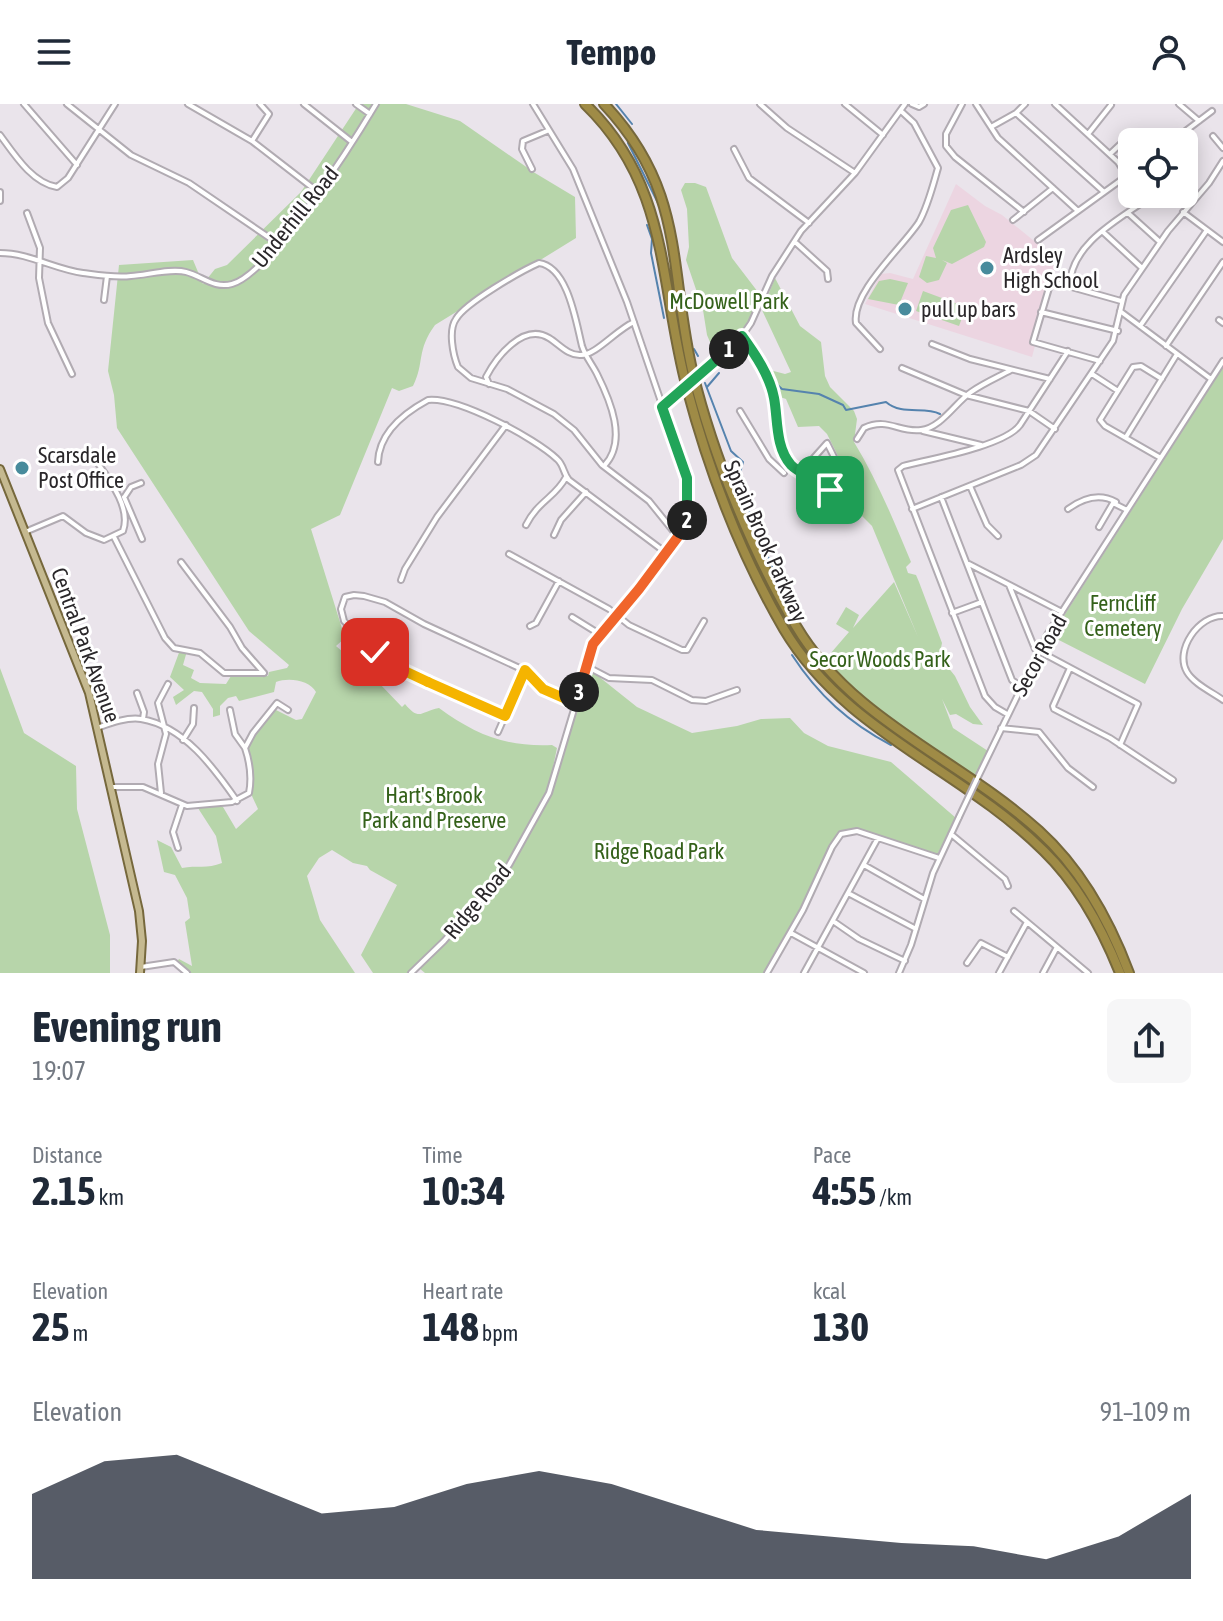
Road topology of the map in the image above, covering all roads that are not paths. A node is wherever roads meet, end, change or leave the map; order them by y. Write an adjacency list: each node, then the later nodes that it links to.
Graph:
1 (24, 104): 44 (street)
2 (67, 104): 30 (street)
3 (115, 104): 30 (street)
4 (188, 104): 36 (street)
5 (260, 104): 36 (street)
6 (304, 104): 37 (street)
7 (356, 104): 26 (street)
8 (376, 104): 26 (street, Underhill Road)
9 (533, 104): 31 (street)
10 (585, 104): 216 (highway, Sprain Brook Parkway)
11 (604, 104): 217 (highway, Sprain Brook Parkway)
12 (760, 104): 46 (street)
13 (845, 104): 34 (street)
14 (897, 104): 23 (street)
15 (912, 104): 16 (street)
16 (924, 104)
17 (962, 104): 57 (street)
18 (976, 104): 28 (street)
19 (1025, 104): 25 (street)
20 (1179, 104): 27 (street)
21 (1058, 105): 32 (street)
22 (1111, 105): 32 (street)
23 (903, 108): 34 (street); 89 (street)
24 (1212, 111): 27 (street)
25 (1016, 113): 28 (street); 50 (street)
26 (370, 114): 37 (street, Underhill Road)
27 (1199, 121): 29 (street)
28 (990, 128): 48 (street)
29 (1190, 128)
30 (99, 130): 44 (street); 69 (street)
31 (547, 131): 45 (street); 83 (street)
32 (1088, 134): 41 (street)
33 (0, 135): 44 (street)
34 (883, 135): 46 (street)
35 (1213, 136): 39 (street)
36 (252, 141): 51 (street)
37 (353, 142): 51 (street, Underhill Road)
38 (1118, 146): 41 (street)
39 (1223, 148)
40 (734, 149): 62 (street)
41 (1110, 154): 43 (street)
42 (1223, 161): 52 (street)
43 (1118, 163)
44 (77, 165)
45 (532, 169)
46 (855, 173): 62 (street)
47 (1118, 182): 50 (street)
48 (1053, 188): 56 (street); 57 (street)
49 (0, 192): 53 (street)
50 (1104, 192): 56 (street)
51 (319, 193): 69 (street, Underhill Road)
52 (1198, 195)
53 (0, 201)
54 (1135, 208): 60 (street)
55 (1187, 208): 58 (street)
56 (1078, 211): 65 (street)
57 (1024, 212): 61 (street)
58 (1183, 212): 63 (street); 67 (street)
59 (27, 213): 71 (street)
60 (1128, 213): 64 (street); 67 (street)
61 (1013, 220)
62 (809, 223): 66 (street)
63 (1207, 230): 68 (street); 84 (street)
64 (1103, 232): 73 (street); 77 (street)
65 (1038, 240)
66 (795, 242): 75 (street); 86 (street)
67 (1160, 242): 73 (street)
68 (1223, 242)
69 (277, 243): 74 (street, Underhill Road)
70 (0, 253): 71 (street, Underhill Road)
71 (41, 262): 74 (street, Underhill Road); 97 (street)
72 (1223, 262): 88 (street)
73 (1142, 268): 80 (street)
74 (107, 276): 79 (street)
75 (828, 279)
76 (1050, 281): 77 (street)
77 (1070, 287): 80 (street)
78 (1049, 288): 82 (street)
79 (104, 300)
80 (1122, 301): 81 (street)
81 (1120, 311): 84 (street); 85 (street)
82 (1041, 312): 85 (street); 90 (street)
83 (634, 322): 92 (street); 107 (street)
84 (1140, 326): 88 (street)
85 (1118, 331): 93 (street)
86 (742, 336): 107 (street, bridge); 121 (street)
87 (932, 344): 96 (street)
88 (1166, 346): 91 (street)
89 (880, 349)
90 (1068, 351): 93 (street); 100 (street)
91 (1177, 354): 101 (street); 102 (street)
92 (586, 355): 99 (street); 103 (street); 119 (street)
93 (1100, 361): 98 (street)
94 (1223, 361): 102 (street, Secor Road)
95 (902, 368): 106 (street)
96 (1011, 370): 100 (street); 106 (street)
97 (72, 374)
98 (1092, 374): 105 (street); 111 (street)
99 (486, 377): 103 (street); 104 (street)
100 (1050, 379): 109 (street)
101 (1162, 379): 105 (street); 113 (street)
102 (1211, 379): 117 (street, Secor Road)
103 (480, 381): 104 (street)
104 (489, 384): 119 (street)
105 (1118, 391): 113 (street)
106 (966, 395): 109 (street); 112 (street)
107 (665, 405): 139 (street, Ridge Road)
108 (740, 411): 122 (street)
109 (1029, 411): 111 (street); 115 (street)
110 (506, 425): 118 (street); 123 (street); 145 (street)
111 (1055, 429): 125 (street)
112 (921, 430): 114 (street); 115 (street)
113 (1125, 437): 117 (street)
114 (857, 439)
115 (981, 445): 130 (street)
116 (88, 449): 128 (street)
117 (1160, 457): 132 (street, Secor Road)
118 (378, 462)
119 (604, 466): 139 (street)
120 (0, 469): 135 (main road, Central Park Avenue)
121 (801, 470): 121 (street)
122 (784, 473)
123 (566, 477): 126 (street); 133 (street)
124 (141, 483): 128 (street)
125 (970, 486): 127 (street); 137 (street)
126 (586, 492): 136 (street); 141 (street)
127 (941, 497): 130 (street); 144 (street)
128 (123, 499): 138 (street); 140 (street)
129 (1116, 502): 131 (street); 132 (street); 134 (street)
130 (912, 509): 150 (street)
131 (1068, 509)
132 (1127, 510): 149 (street, Secor Road)
133 (526, 525)
134 (1099, 527)
135 (25, 532): 138 (street); 173 (main road, Central Park Avenue)
136 (554, 535)
137 (998, 536)
138 (114, 537): 143 (street)
139 (678, 537): 141 (street, Ridge Road)
140 (142, 539)
141 (665, 553): 151 (street, Ridge Road)
142 (509, 554): 146 (street)
143 (181, 562)
144 (966, 563): 147 (street); 148 (street)
145 (401, 580)
146 (559, 581): 151 (street); 155 (street)
147 (1009, 585): 149 (street); 157 (street)
148 (982, 602): 150 (street); 162 (street)
149 (1062, 612): 157 (street, Secor Road)
150 (952, 613): 170 (street)
151 (618, 616): 154 (street); 156 (street, Ridge Road)
152 (1223, 616): 165 (street)
153 (572, 617): 156 (street)
154 (704, 621)
155 (530, 626)
156 (601, 635): 158 (street, Ridge Road)
157 (1038, 651): 159 (street); 162 (street, Secor Road)
158 (586, 666): 163 (street); 166 (street, Ridge Road)
159 (1070, 668): 178 (street); 178 (street)
160 (525, 670): 166 (street); 171 (street); 171 (street)
161 (168, 684): 175 (street)
162 (1021, 687): 170 (street, Secor Road)
163 (737, 690)
164 (137, 693): 172 (street)
165 (1223, 700)
166 (575, 703): 208 (street, Ridge Road)
167 (194, 708): 177 (street)
168 (230, 710): 179 (street)
169 (288, 710): 179 (street)
170 (1007, 714): 174 (street, Secor Road)
171 (505, 716): 176 (street)
172 (143, 719): 173 (street); 175 (street)
173 (97, 728): 183 (main road, Central Park Avenue)
174 (1001, 728): 180 (street); 188 (street, Secor Road, bridge)
175 (166, 729): 177 (street); 185 (street)
176 (498, 732)
177 (183, 740): 186 (street)
178 (1120, 745): 182 (street)
179 (245, 748): 186 (street)
180 (1063, 762): 181 (street); 184 (street)
181 (1057, 767)
182 (1173, 780)
183 (111, 787): 185 (street); 206 (main road, Central Park Avenue)
184 (1093, 787)
185 (161, 793): 187 (street)
186 (237, 801): 187 (street)
187 (182, 805): 190 (street)
188 (951, 834): 191 (street, Secor Road); 193 (street)
189 (878, 838): 191 (street); 192 (street); 200 (street)
190 (178, 848)
191 (939, 858): 195 (street, Secor Road)
192 (864, 865): 194 (street); 195 (street)
193 (1008, 886)
194 (848, 893): 197 (street); 199 (street)
195 (925, 899): 199 (street, Secor Road)
196 (1014, 911): 198 (street)
197 (833, 921): 202 (street); 204 (street)
198 (1027, 922): 201 (street); 203 (street)
199 (916, 929): 204 (street, Secor Road)
200 (791, 933): 202 (street); 209 (street)
201 (1057, 947): 214 (street); 215 (street)
202 (818, 948): 210 (street); 211 (street)
203 (1008, 957): 205 (street); 213 (street)
204 (905, 961): 212 (street, Secor Road)
205 (967, 963)
206 (141, 970): 207 (street)
207 (187, 973)
208 (411, 973)
209 (767, 973)
210 (804, 973)
211 (864, 973)
212 (899, 973)
213 (999, 973)
214 (1043, 973)
215 (1088, 973)
216 (1120, 973)
217 (1130, 973)

